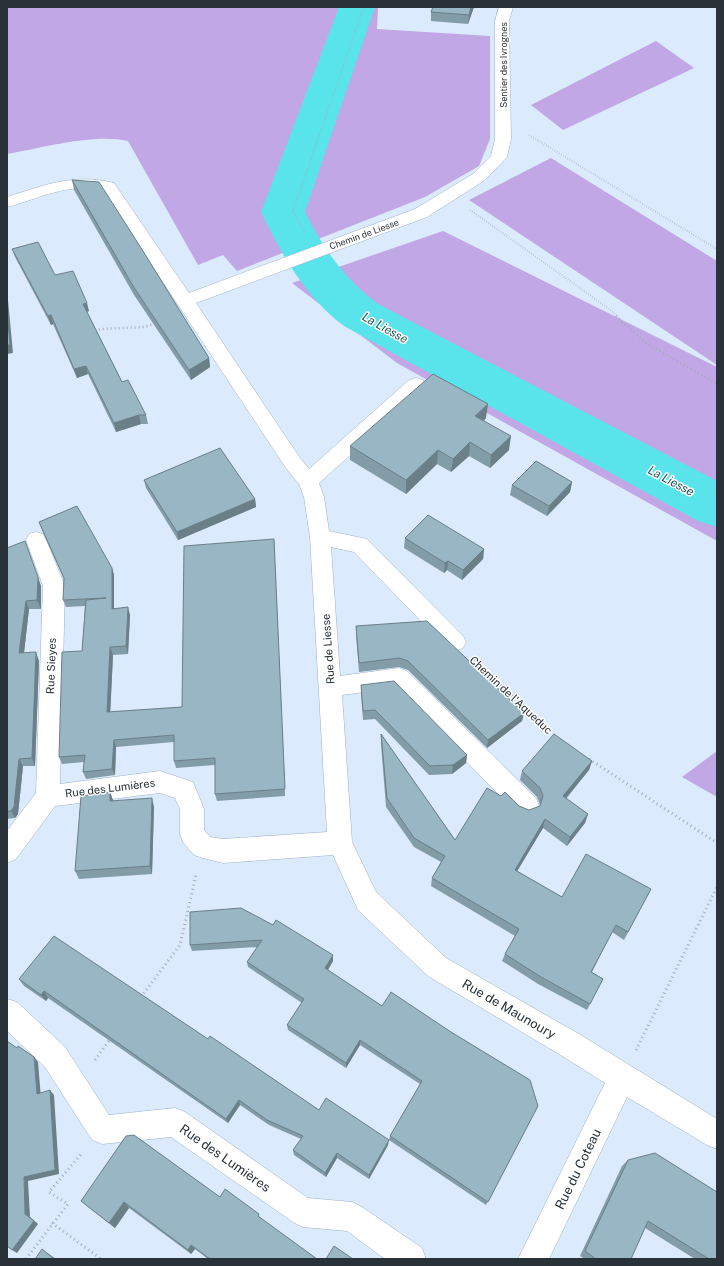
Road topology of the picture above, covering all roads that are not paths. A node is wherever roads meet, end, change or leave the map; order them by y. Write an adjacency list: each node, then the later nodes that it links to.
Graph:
1 (506, 7): 2 (street, Sentier des Ivrognes)
2 (503, 123): 4 (street, Chemin de Liesse)
3 (7, 202): 4 (street)
4 (189, 307): 6 (street, Rue de Liesse)
5 (416, 385): 6 (street)
6 (308, 481): 7 (street, Rue de Liesse)
7 (320, 537): 9 (street); 10 (street, Rue de Liesse)
8 (36, 540): 11 (street, Rue Sieyes)
9 (455, 642)
10 (330, 687): 12 (street); 13 (street, Rue de Liesse)
11 (48, 796): 13 (street, Rue des Lumières); 14 (street)
12 (527, 806)
13 (340, 843): 16 (street, Rue de Maunoury)
14 (7, 851)
15 (7, 1012): 18 (street, Rue des Lumières)
16 (622, 1078): 17 (street, Rue de Maunoury); 19 (street, Rue du Coteau)
17 (717, 1135)
18 (410, 1259)
19 (534, 1259)

